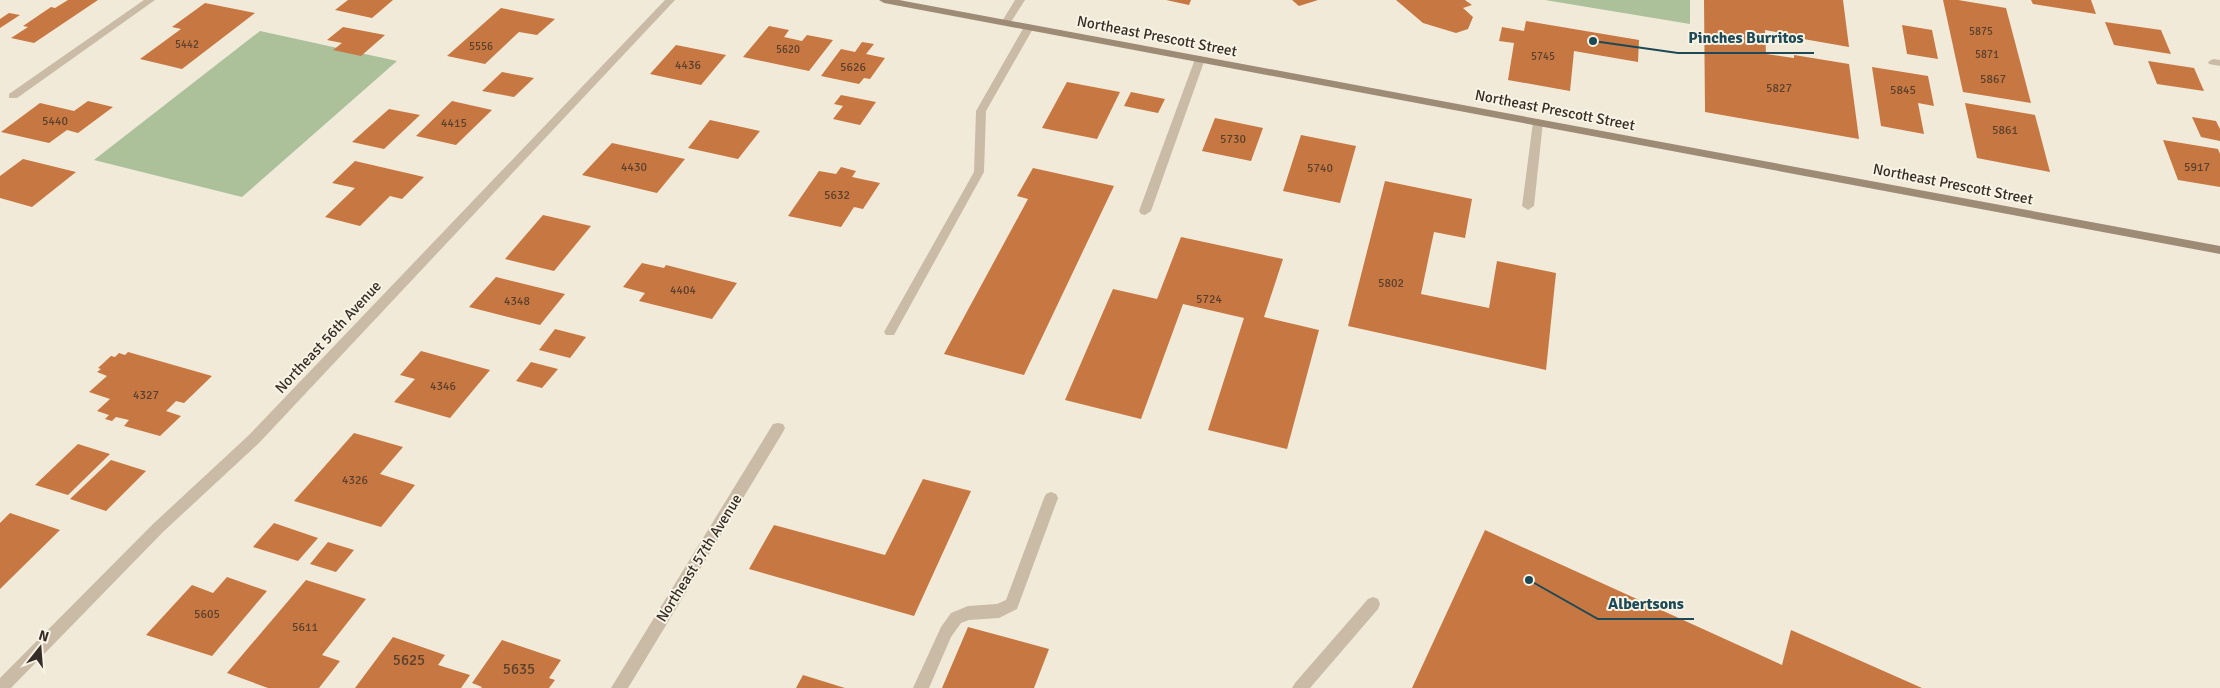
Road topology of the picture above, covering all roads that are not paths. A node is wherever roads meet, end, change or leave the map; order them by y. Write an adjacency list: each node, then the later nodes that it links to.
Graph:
1 (150, 0): 8 (street)
2 (670, 0): 17 (street, Northeast 56th Avenue)
3 (884, 0): 5 (street, Northeast Prescott Street)
4 (1020, 0): 5 (street)
5 (1006, 23): 6 (street, Northeast Prescott Street)
6 (1029, 27): 7 (street, Northeast Prescott Street); 13 (street)
7 (1200, 59): 9 (street, Northeast Prescott Street); 11 (street)
8 (13, 96)
9 (1538, 122): 10 (street); 12 (street, Northeast Prescott Street)
10 (1528, 206)
11 (1145, 212)
12 (2220, 250)
13 (890, 332)
14 (778, 428): 18 (street, Northeast 57th Avenue)
15 (1052, 498): 19 (street)
16 (1373, 604): 20 (street)
17 (1, 688)
18 (619, 688)
19 (921, 688)
20 (1300, 688)

